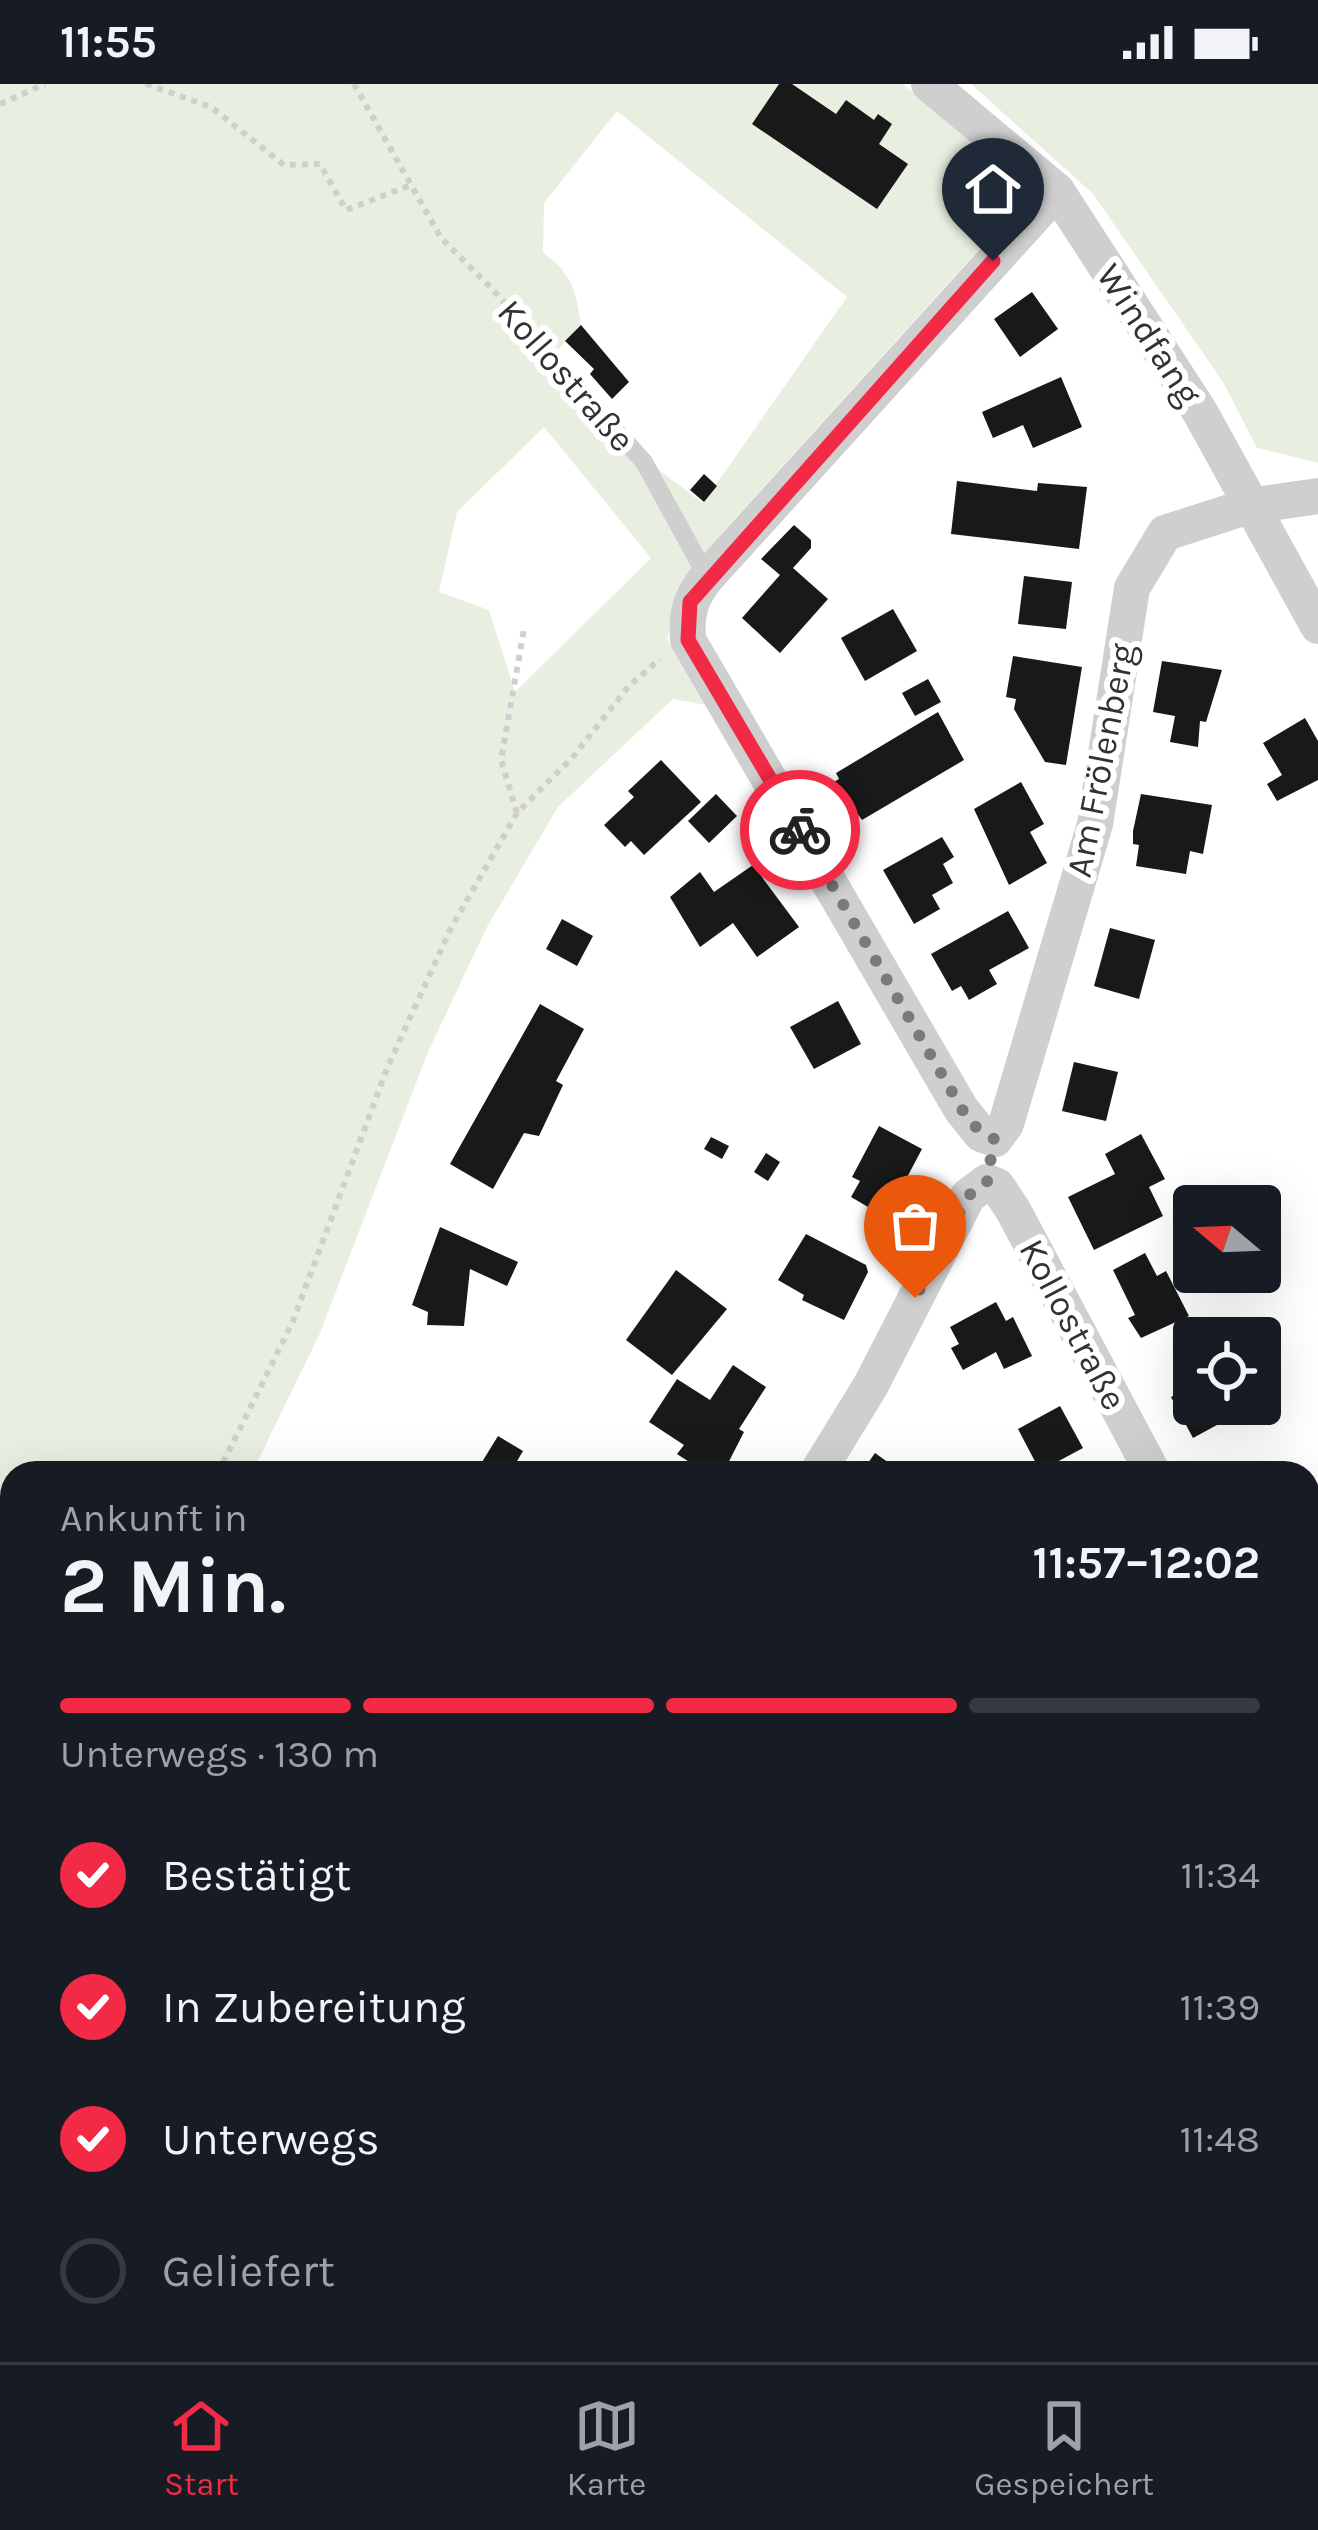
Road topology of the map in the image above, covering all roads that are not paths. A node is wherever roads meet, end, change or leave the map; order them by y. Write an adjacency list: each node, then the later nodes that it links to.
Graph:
1 (929, 84): 2 (street, Windfang)
2 (1057, 191): 5 (street, Windfang); 6 (street)
3 (589, 400): 6 (lane, Kollostraße)
4 (1318, 496): 5 (street, Am Frölenberg)
5 (1249, 506): 7 (street, Windfang); 8 (street, Am Frölenberg)
6 (707, 577): 8 (street)
7 (1318, 626)
8 (994, 1139): 9 (street, Am Frölenberg)
9 (987, 1182): 10 (street); 11 (street, Kollostraße)
10 (824, 1461)
11 (1147, 1461)

